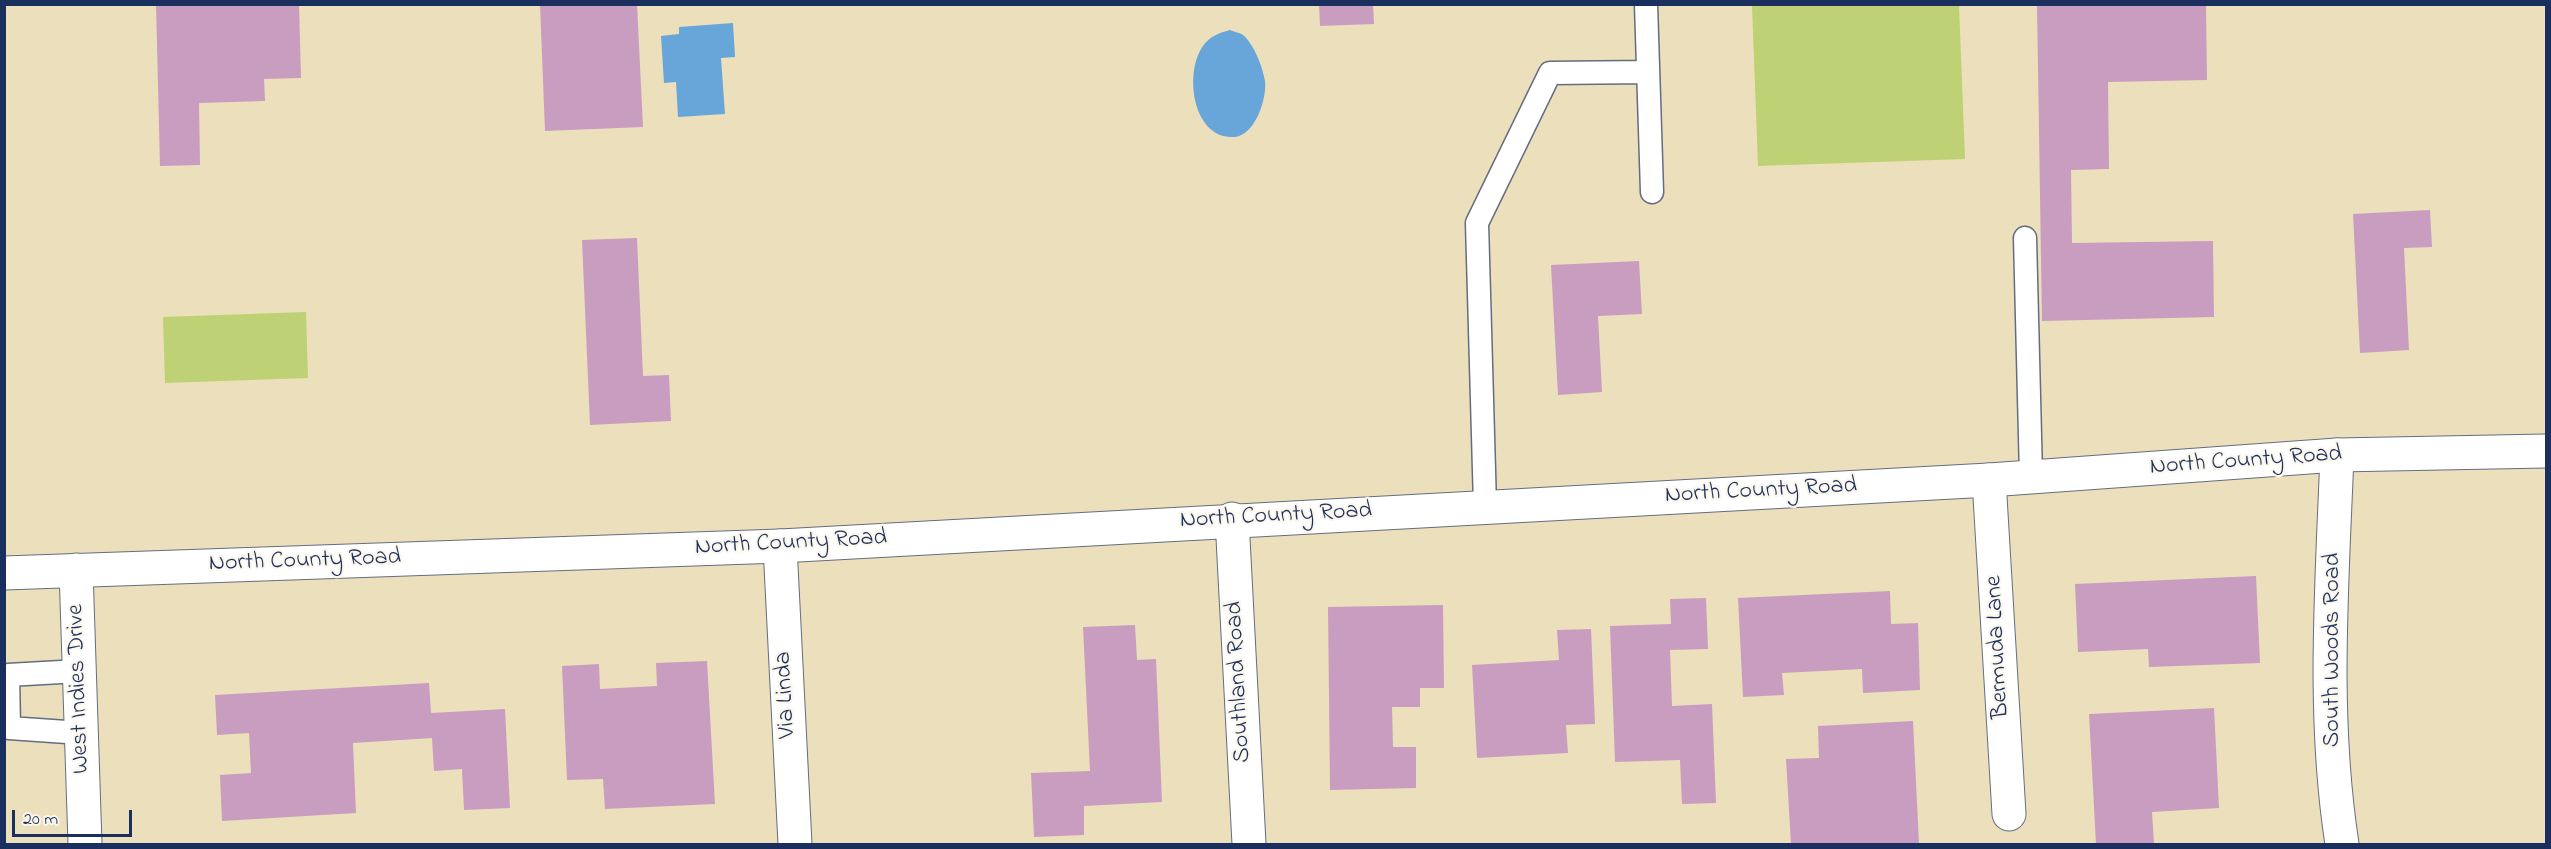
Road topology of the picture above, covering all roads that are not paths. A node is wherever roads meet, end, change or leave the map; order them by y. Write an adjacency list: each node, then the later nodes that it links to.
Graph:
1 (1646, 4): 2 (lane)
2 (1648, 72): 3 (lane); 9 (lane)
3 (1652, 192)
4 (2025, 238): 7 (lane)
5 (2547, 451): 6 (street, North County Road)
6 (2337, 455): 7 (street, North County Road); 20 (street, South Woods Road)
7 (2031, 476): 8 (street, North County Road)
8 (1989, 480): 9 (street, North County Road); 16 (street, Bermuda Lane)
9 (1485, 506): 10 (street, North County Road)
10 (1232, 519): 11 (street, North County Road); 19 (street, Southland Road)
11 (780, 546): 12 (street, North County Road); 18 (street, Via Linda)
12 (76, 570): 13 (street, North County Road); 14 (street, West Indies Drive)
13 (4, 573)
14 (79, 671): 15 (street, West Indies Drive); 15 (lane)
15 (81, 733): 17 (street, West Indies Drive)
16 (2009, 814)
17 (81, 843)
18 (795, 844)
19 (1249, 844)
20 (2342, 844)

